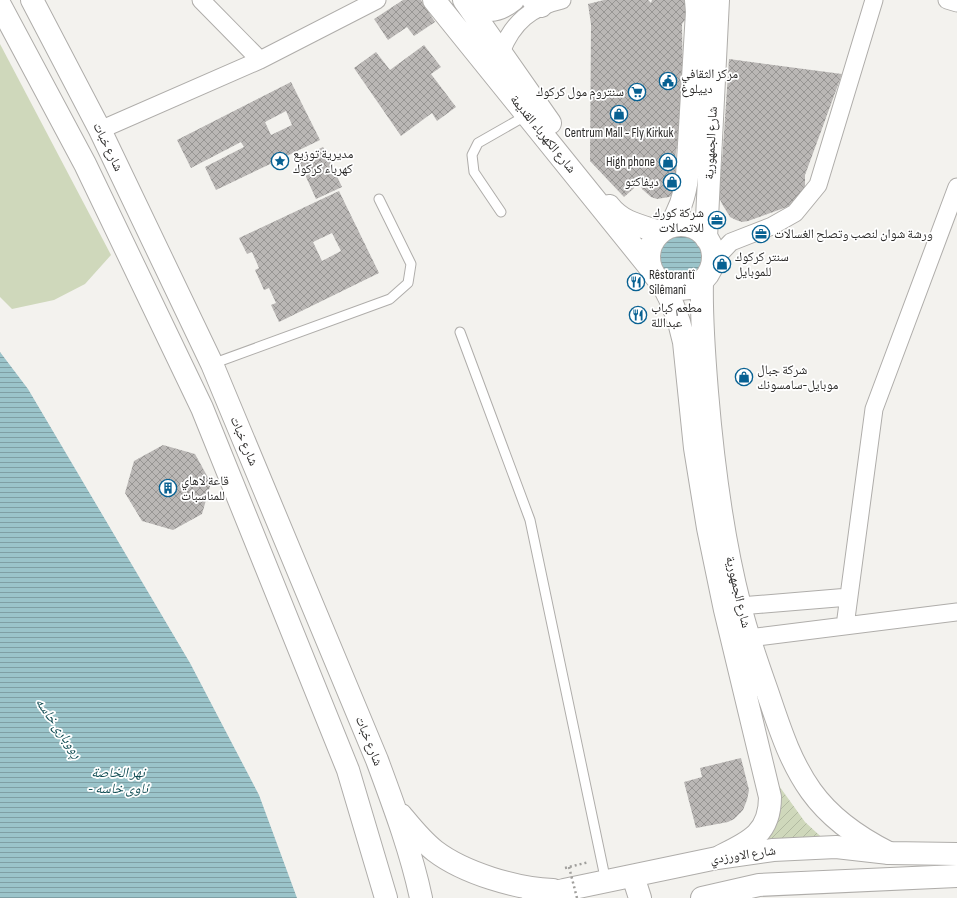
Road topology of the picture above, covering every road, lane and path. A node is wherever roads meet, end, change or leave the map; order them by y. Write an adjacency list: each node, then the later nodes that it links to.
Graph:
1 (32, 0): 17 (main road, شارع خبات)
2 (201, 0): 15 (street)
3 (377, 0): 15 (street)
4 (434, 0): 16 (main road, شارع الكهرباء القديمة)
5 (513, 0): 10 (main road)
6 (696, 0): 21 (main road)
7 (718, 0): 22 (main road, شارع الجمهورية)
8 (874, 0): 23 (street)
9 (947, 0): 12 (street)
10 (465, 2): 14 (main road, شارع الكهرباء القديمة)
11 (545, 2): 14 (street)
12 (957, 3)
13 (0, 5): 45 (main road, شارع خبات)
14 (501, 52): 21 (main road, شارع الكهرباء القديمة)
15 (260, 60): 17 (street)
16 (527, 115): 20 (lane); 24 (main road, شارع الكهرباء القديمة)
17 (100, 130): 27 (main road, شارع خبات)
18 (957, 187): 28 (street)
19 (379, 198): 27 (lane)
20 (501, 212)
21 (665, 230): 22 (main road); 24 (main road)
22 (706, 238): 23 (main road)
23 (713, 261): 25 (main road)
24 (657, 277): 25 (main road); 36 (main road, شارع الجمهورية)
25 (702, 282): 29 (main road, شارع الجمهورية)
26 (460, 332): 37 (lane)
27 (212, 364): 33 (main road, شارع خبات)
28 (849, 597): 29 (street); 31 (street)
29 (740, 606): 32 (main road, شارع الجمهورية)
30 (957, 612): 31 (street)
31 (845, 626): 32 (street)
32 (749, 638): 34 (main road, شارع الجمهورية)
33 (395, 808): 44 (main road); 46 (main road, شارع خبات)
34 (889, 852): 35 (main road, شارع الاورزدي); 36 (main road, شارع الاورزدي)
35 (957, 854)
36 (717, 858): 40 (main road, شارع الاورزدي)
37 (601, 859): 38 (path); 42 (lane)
38 (569, 867): 39 (path); 44 (path, bridge)
39 (563, 868)
40 (633, 876): 42 (main road, شارع الاورزدي); 48 (main road)
41 (957, 876): 43 (main road)
42 (606, 882): 44 (main road, شارع الاورزدي)
43 (759, 892): 49 (main road)
44 (571, 894): 47 (main road, شارع الاورزدي)
45 (386, 898)
46 (421, 898)
47 (533, 898)
48 (640, 898)
49 (702, 898)

